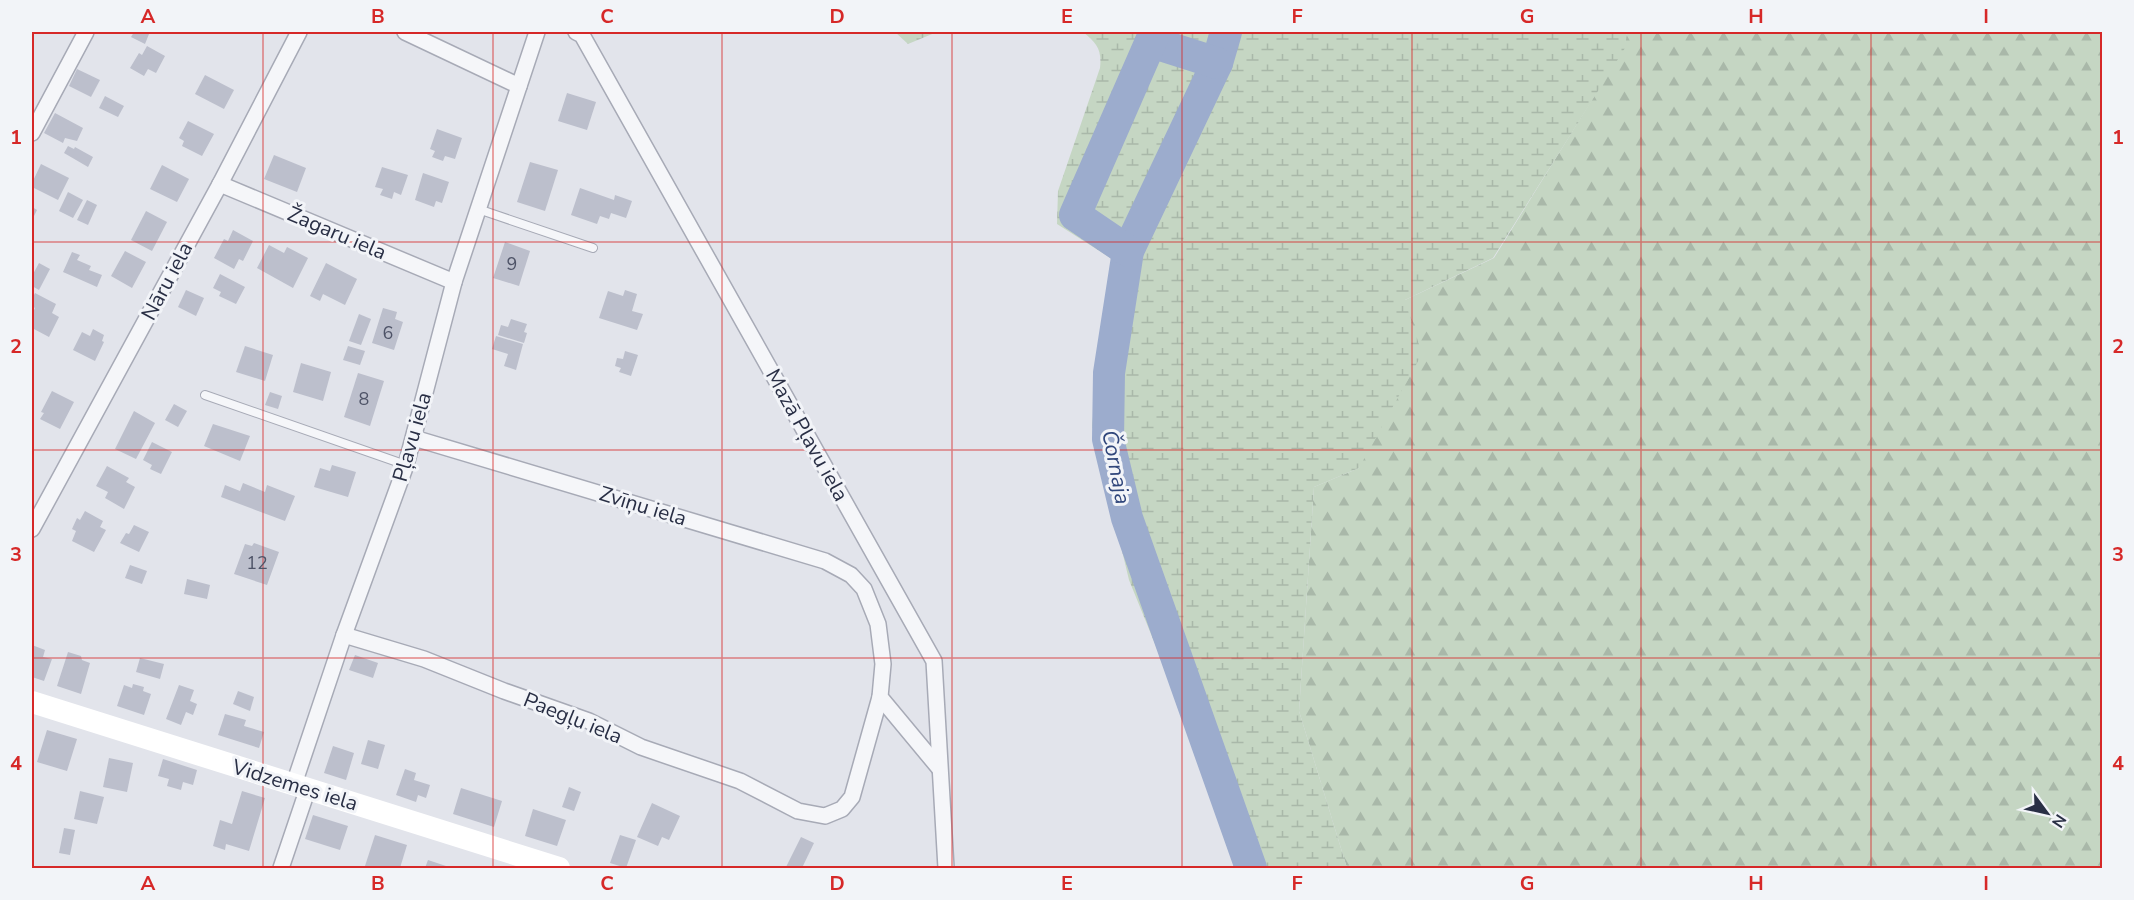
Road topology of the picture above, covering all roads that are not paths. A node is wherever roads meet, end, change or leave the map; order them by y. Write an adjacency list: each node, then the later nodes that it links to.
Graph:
1 (86, 32): 7 (street)
2 (299, 32): 8 (street, Nāru iela)
3 (405, 32): 6 (street)
4 (537, 32): 6 (street, Pļavu iela)
5 (576, 32): 20 (street, Mazā Pļavu iela)
6 (519, 86): 9 (street, Pļavu iela)
7 (32, 133)
8 (220, 184): 11 (street, Žagaru iela); 15 (street, Nāru iela)
9 (476, 209): 10 (lane); 11 (street, Pļavu iela)
10 (593, 248)
11 (454, 282): 13 (street, Pļavu iela)
12 (205, 395): 14 (lane)
13 (414, 438): 14 (street, Pļavu iela); 16 (street, Zvīņu iela)
14 (406, 465): 17 (street, Pļavu iela)
15 (32, 529)
16 (864, 589): 18 (street, Paegļu iela)
17 (344, 635): 18 (street, Paegļu iela); 21 (street, Pļavu iela)
18 (880, 696): 20 (street)
19 (32, 702): 21 (street, Vidzemes iela)
20 (939, 768): 24 (street, Mazā Pļavu iela)
21 (301, 786): 22 (street, Pļavu iela); 23 (street, Vidzemes iela)
22 (281, 868)
23 (559, 868)
24 (946, 868)

